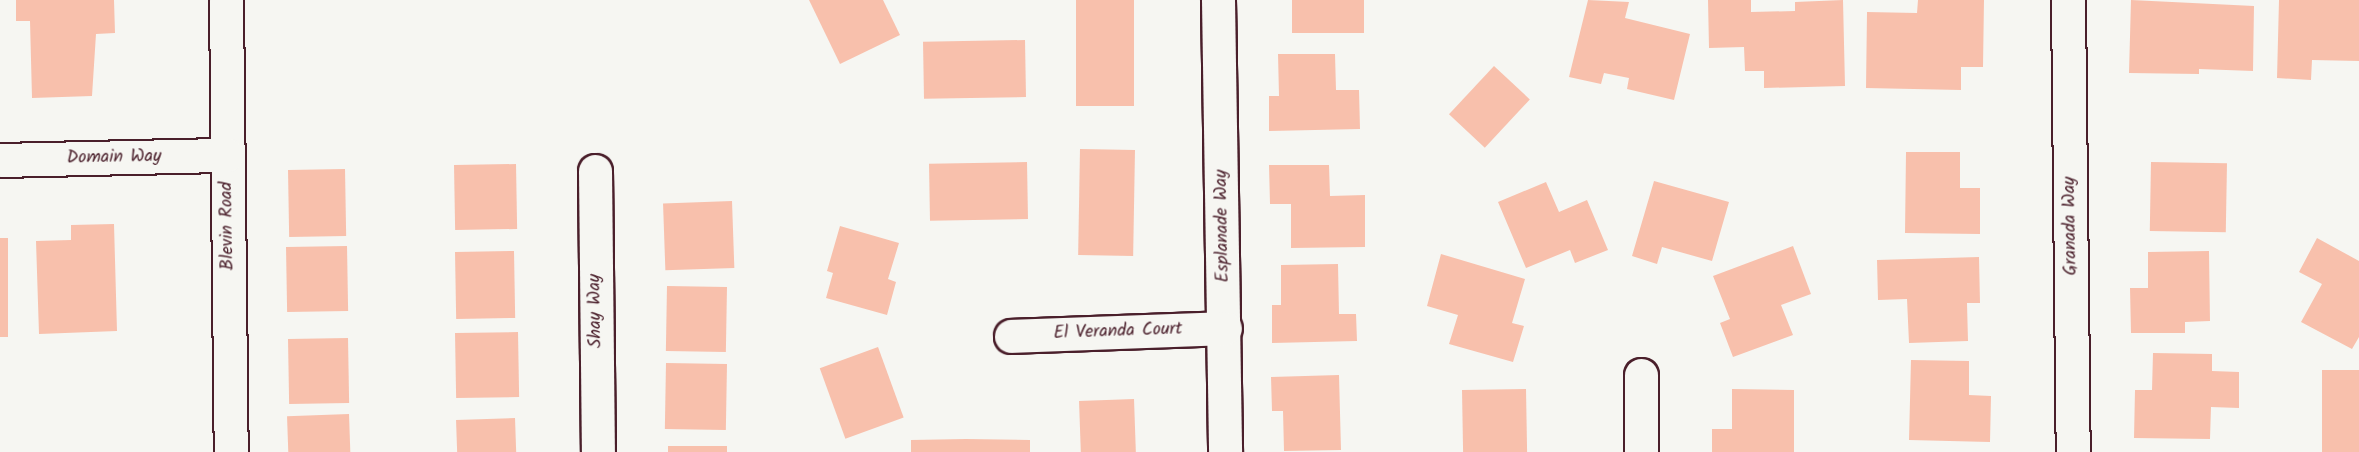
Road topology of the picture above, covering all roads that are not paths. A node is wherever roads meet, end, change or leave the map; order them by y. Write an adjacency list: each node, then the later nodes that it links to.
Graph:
1 (226, 0): 4 (street, Blevin Road)
2 (1218, 0): 7 (street, Esplanade Way)
3 (2068, 0): 14 (street, Granada Way)
4 (227, 155): 5 (street, Domain Way); 10 (street, Blevin Road)
5 (0, 160)
6 (595, 171): 11 (street, Shay Way)
7 (1225, 328): 8 (street, El Veranda Court); 12 (street, Esplanade Way)
8 (1011, 336)
9 (1641, 375): 13 (street)
10 (231, 452)
11 (598, 452)
12 (1225, 452)
13 (1641, 452)
14 (2073, 452)

